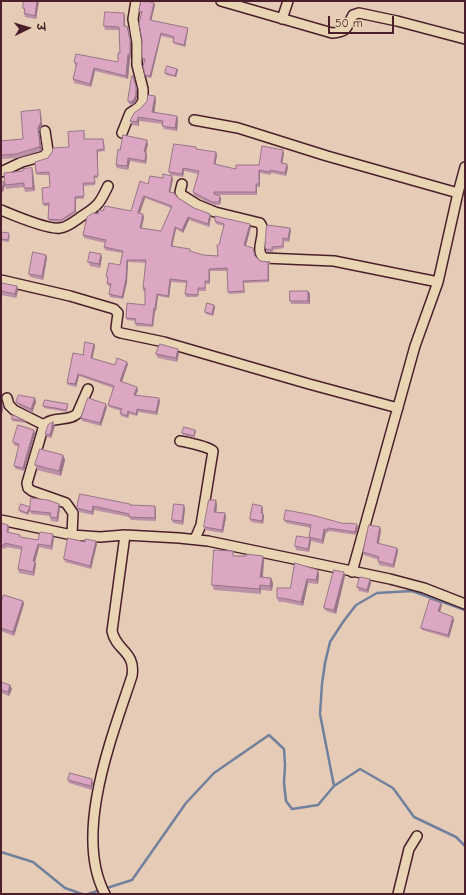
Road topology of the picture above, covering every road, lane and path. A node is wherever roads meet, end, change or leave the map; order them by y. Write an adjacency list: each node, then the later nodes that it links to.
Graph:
1 (136, 1): 8 (street)
2 (221, 1): 4 (street)
3 (288, 1): 4 (street)
4 (282, 19): 5 (street)
5 (465, 39)
6 (194, 120): 13 (street)
7 (45, 131): 10 (street)
8 (122, 133)
9 (464, 171): 13 (street)
10 (1, 172)
11 (182, 184): 16 (street)
12 (108, 186): 14 (street)
13 (458, 193): 16 (street)
14 (1, 210)
15 (1, 280): 19 (street)
16 (438, 282): 19 (street)
17 (88, 390): 20 (street)
18 (7, 398): 20 (street)
19 (398, 408): 26 (street)
20 (44, 425): 23 (street)
21 (180, 441): 25 (street)
22 (1, 520): 23 (street)
23 (72, 535): 24 (street)
24 (125, 535): 25 (street); 29 (street)
25 (195, 539): 26 (street)
26 (352, 572): 27 (street)
27 (465, 604)
28 (417, 836): 30 (street)
29 (105, 894)
30 (398, 894)

